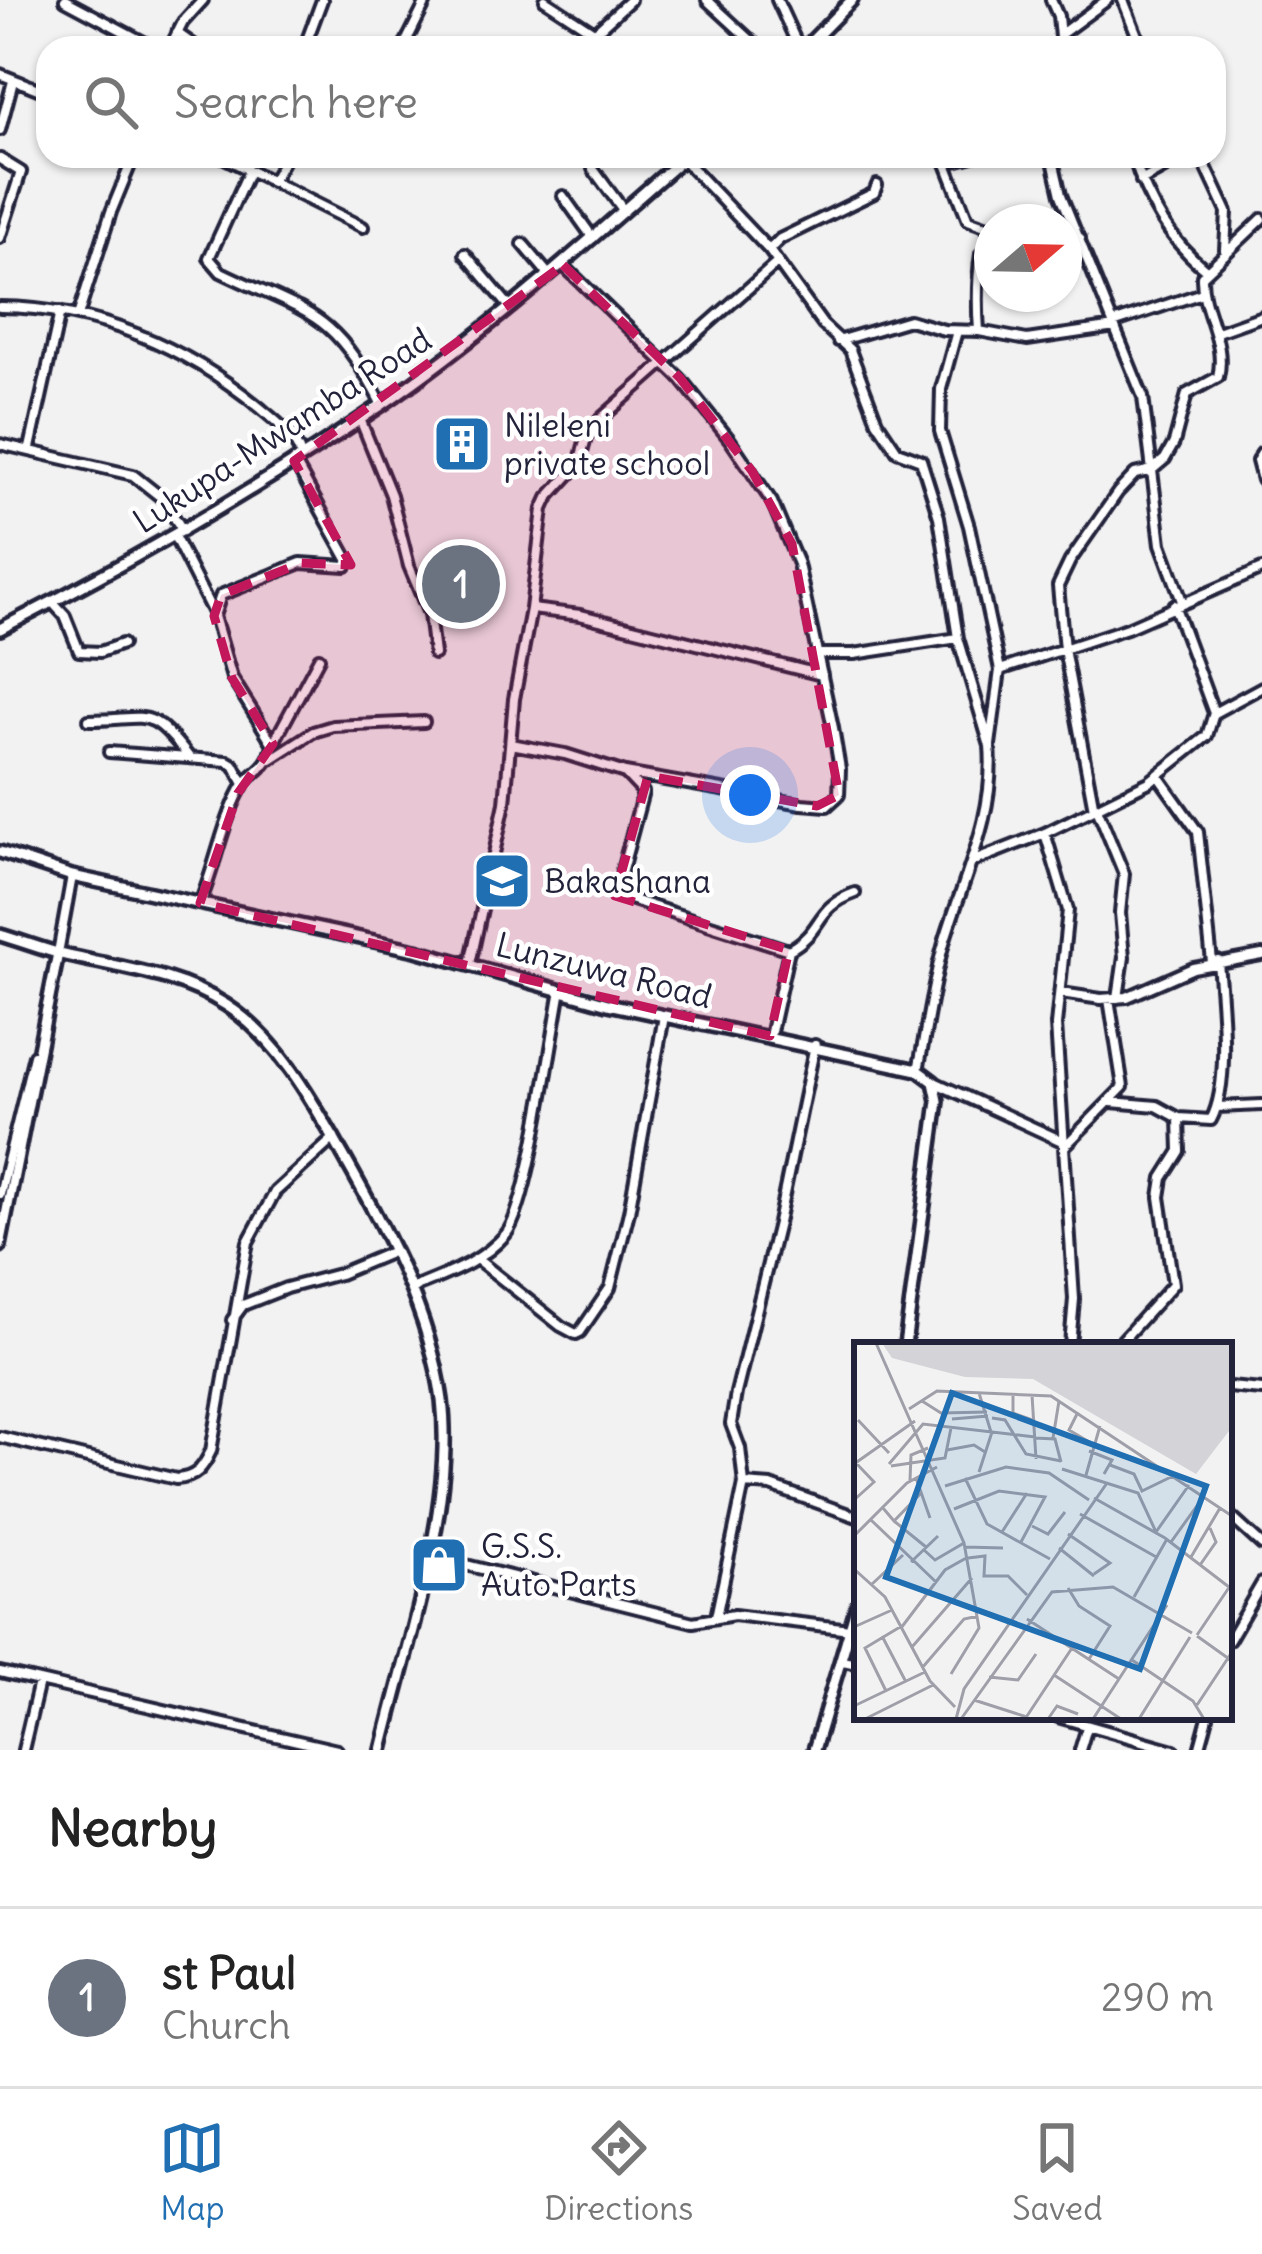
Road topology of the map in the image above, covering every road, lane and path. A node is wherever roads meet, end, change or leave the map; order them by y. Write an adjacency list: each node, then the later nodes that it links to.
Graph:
1 (65, 0): 16 (street)
2 (203, 0): 13 (street)
3 (322, 0): 19 (street)
4 (428, 0): 20 (street)
5 (545, 0): 14 (street)
6 (630, 0): 14 (street)
7 (707, 0): 22 (street)
8 (777, 0): 23 (street)
9 (852, 0): 24 (street)
10 (1051, 0): 15 (street)
11 (1107, 0): 15 (street)
12 (1123, 0): 25 (street)
13 (177, 32): 17 (street); 18 (street)
14 (595, 32): 21 (street)
15 (1061, 34)
16 (132, 36)
17 (175, 36)
18 (182, 36)
19 (308, 36)
20 (409, 36)
21 (591, 36)
22 (745, 36)
23 (796, 36)
24 (814, 36)
25 (1137, 36)
26 (0, 74): 27 (street)
27 (14, 81): 28 (street); 29 (street)
28 (36, 89)
29 (0, 130)
30 (0, 159): 52 (street)
31 (129, 168): 68 (street)
32 (243, 168): 42 (street)
33 (280, 168): 44 (street)
34 (694, 168): 56 (street)
35 (948, 168): 50 (street)
36 (1055, 168): 47 (street)
37 (1137, 168): 43 (street)
38 (1164, 168): 43 (street)
39 (1207, 168): 57 (street)
40 (593, 169): 48 (street)
41 (671, 169): 48 (street, Lukupa-Mwamba Road)
42 (249, 171): 44 (street); 76 (street)
43 (1141, 181): 61 (street)
44 (272, 182): 51 (street)
45 (877, 185): 56 (street)
46 (563, 196): 53 (street)
47 (1065, 204)
48 (624, 212): 53 (street, Lukupa-Mwamba Road)
49 (1262, 218): 57 (street)
50 (974, 222)
51 (363, 226)
52 (0, 238)
53 (592, 238): 60 (street, Lukupa-Mwamba Road)
54 (1082, 243): 70 (street)
55 (523, 244): 62 (street)
56 (769, 250): 59 (street)
57 (1225, 251): 61 (street)
58 (465, 254): 65 (street)
59 (777, 263): 74 (street); 75 (street)
60 (562, 265): 62 (street, Lukupa-Mwamba Road); 75 (street)
61 (1205, 269): 63 (street)
62 (550, 276): 65 (street, Lukupa-Mwamba Road)
63 (1202, 293): 70 (street); 73 (street)
64 (0, 307): 66 (street)
65 (509, 307): 76 (street, Lukupa-Mwamba Road)
66 (59, 312): 68 (street); 79 (street)
67 (978, 312): 72 (street)
68 (79, 316): 81 (street)
69 (1262, 316): 73 (street)
70 (1114, 325): 72 (street); 82 (street)
71 (957, 331): 72 (street); 74 (street); 97 (street)
72 (979, 331)
73 (1217, 332): 82 (street)
74 (838, 341): 91 (street)
75 (662, 363): 88 (street); 95 (street)
76 (382, 404): 77 (street, Lukupa-Mwamba Road)
77 (360, 418): 81 (street, Lukupa-Mwamba Road); 94 (street)
78 (0, 444): 79 (street)
79 (30, 448): 84 (street)
80 (1262, 453): 83 (street)
81 (297, 458): 84 (street, Lukupa-Mwamba Road); 89 (street)
82 (1153, 470): 87 (street); 93 (street)
83 (1262, 480)
84 (179, 534): 86 (street, Lukupa-Mwamba Road); 89 (street)
85 (1262, 568): 87 (street)
86 (53, 602): 90 (street, Lukupa-Mwamba Road); 92 (street)
87 (1178, 603): 93 (street); 100 (street)
88 (531, 609): 98 (street); 104 (street)
89 (214, 616): 103 (street)
90 (0, 629)
91 (958, 638): 95 (street); 105 (street)
92 (122, 644)
93 (1064, 649): 97 (street); 112 (street)
94 (434, 654)
95 (818, 654): 98 (street)
96 (319, 658): 103 (street)
97 (1000, 670): 105 (street)
98 (822, 675): 109 (street)
99 (1262, 687): 100 (street)
100 (1214, 713): 110 (street)
101 (89, 720): 107 (street)
102 (424, 722): 108 (street)
103 (272, 744): 108 (street)
104 (512, 744): 109 (street); 124 (street)
105 (990, 746): 115 (street)
106 (109, 752): 107 (street)
107 (188, 756): 111 (street)
108 (270, 759): 111 (street)
109 (625, 772): 120 (street)
110 (1158, 776): 112 (street); 123 (street)
111 (244, 784): 118 (street)
112 (1096, 808): 113 (street); 127 (street)
113 (1045, 833): 115 (street); 126 (street)
114 (0, 852): 116 (street, Lunzuwa Road)
115 (973, 862): 131 (street)
116 (72, 876): 118 (street, Lunzuwa Road); 121 (street)
117 (855, 893): 120 (street)
118 (200, 903): 124 (street, Lunzuwa Road)
119 (0, 935): 121 (street)
120 (788, 950): 129 (street)
121 (58, 953): 137 (street); 139 (street); 140 (street)
122 (1262, 955): 123 (street)
123 (1215, 962): 127 (street); 135 (street)
124 (470, 964): 125 (street, Lunzuwa Road)
125 (561, 990): 128 (street, Lunzuwa Road); 142 (street)
126 (1061, 993): 127 (street); 138 (street)
127 (1113, 999): 133 (street)
128 (664, 1016): 129 (street, Lunzuwa Road); 142 (street)
129 (770, 1036): 130 (street, Lunzuwa Road)
130 (815, 1045): 131 (street, Lunzuwa Road); 151 (street)
131 (918, 1070): 132 (street, Lunzuwa Road)
132 (934, 1082): 138 (street); 145 (street)
133 (1111, 1102): 136 (street); 138 (street)
134 (1262, 1105): 135 (street)
135 (1217, 1107): 136 (street)
136 (1179, 1118): 147 (street)
137 (334, 1138): 141 (street); 144 (street)
138 (1063, 1144): 146 (street)
139 (0, 1194)
140 (0, 1246)
141 (394, 1250): 143 (street); 144 (street)
142 (478, 1260): 143 (street)
143 (411, 1289): 155 (street)
144 (231, 1321): 150 (street)
145 (905, 1342)
146 (1070, 1342)
147 (1121, 1342)
148 (1232, 1387): 149 (street)
149 (1262, 1390)
150 (0, 1437)
151 (744, 1484): 152 (street); 158 (street)
152 (854, 1516)
153 (1232, 1518): 154 (street)
154 (1262, 1545)
155 (428, 1556): 158 (street); 170 (street)
156 (1262, 1582): 160 (street)
157 (854, 1615): 159 (street)
158 (716, 1618): 159 (street)
159 (850, 1629): 161 (street)
160 (1232, 1635)
161 (843, 1661): 162 (street); 171 (street)
162 (854, 1663)
163 (0, 1672): 164 (street)
164 (39, 1682): 168 (street); 169 (street)
165 (1067, 1720): 167 (street)
166 (1207, 1720): 174 (street)
167 (1087, 1727): 172 (street); 173 (street)
168 (23, 1750)
169 (337, 1750)
170 (382, 1750)
171 (814, 1750)
172 (1080, 1750)
173 (1174, 1750)
174 (1198, 1750)

